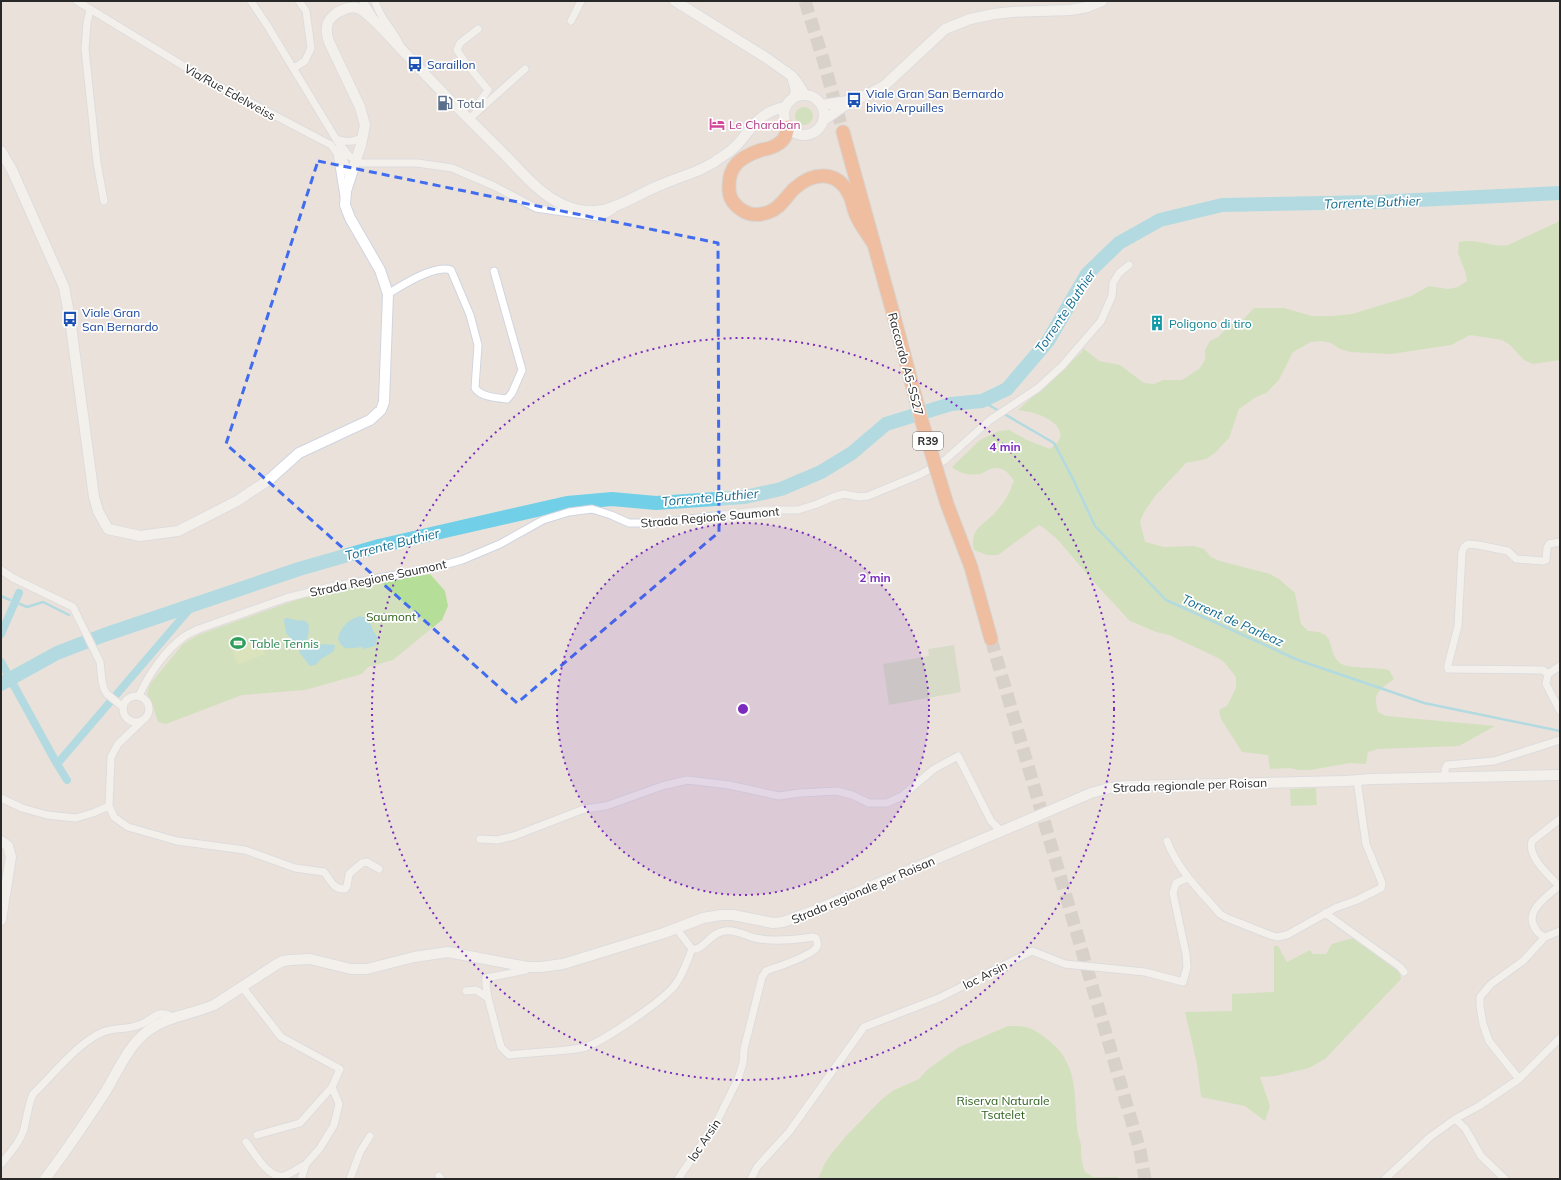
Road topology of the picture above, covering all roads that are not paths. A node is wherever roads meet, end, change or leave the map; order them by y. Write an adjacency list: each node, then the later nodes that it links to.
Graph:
1 (78, 1): 9 (street, Via/Rue Edelweiss)
2 (251, 1): 14 (street)
3 (299, 1): 14 (street)
4 (363, 1): 11 (street)
5 (375, 1): 13 (street)
6 (581, 1): 10 (street)
7 (675, 1): 16 (main road)
8 (1102, 1): 19 (main road)
9 (90, 10): 33 (street); 34 (street, Via/Rue Edelweiss)
10 (571, 21)
11 (378, 24): 13 (main road); 28 (main road)
12 (478, 29): 22 (street)
13 (402, 50): 23 (main road)
14 (294, 68): 29 (street)
15 (525, 69): 22 (street)
16 (792, 76): 17 (main road); 18 (main road)
17 (805, 95): 18 (main road); 20 (main road)
18 (794, 98): 21 (main road)
19 (852, 101): 20 (main road); 24 (main road)
20 (822, 105): 24 (main road)
21 (785, 107): 25 (main road); 26 (main road)
22 (477, 111): 23 (street)
23 (469, 119): 35 (main road)
24 (824, 120): 26 (main road)
25 (757, 121): 26 (main road); 35 (main road)
26 (786, 123): 36 (highway)
27 (843, 132): 36 (highway, Raccordo A5-SS27 / R39)
28 (363, 137): 29 (street); 31 (main road)
29 (336, 138): 31 (street); 32 (street)
30 (1, 151): 39 (main road)
31 (355, 160): 32 (main road); 35 (street)
32 (349, 181): 34 (main road)
33 (104, 201)
34 (346, 205): 39 (main road)
35 (615, 207)
36 (873, 243): 42 (highway, Raccordo A5-SS27 / R39, bridge)
37 (1129, 265): 45 (street, Strada Regione Saumont)
38 (494, 271): 39 (street)
39 (388, 294)
40 (1560, 542): 44 (street)
41 (1, 570): 46 (street)
42 (991, 639)
43 (1560, 666): 44 (street)
44 (1548, 674): 47 (street)
45 (139, 696): 46 (street); 48 (street)
46 (123, 707): 48 (street)
47 (1560, 711)
48 (142, 721): 54 (street)
49 (1560, 740): 51 (street)
50 (1560, 775): 51 (main road, Strada regionale per Roisan)
51 (1445, 776): 52 (main road, Strada regionale per Roisan)
52 (1357, 780): 56 (main road, Strada regionale per Roisan); 63 (street)
53 (1, 798): 54 (street)
54 (109, 806): 60 (street)
55 (1560, 819): 62 (street)
56 (1001, 832): 57 (street); 65 (main road, Strada regionale per Roisan)
57 (480, 839)
58 (1, 841): 64 (main road)
59 (1167, 842): 61 (street)
60 (379, 869)
61 (1188, 878): 63 (street); 88 (street, loc Arsin)
62 (1560, 885): 67 (street)
63 (1325, 913): 70 (street)
64 (1, 920)
65 (676, 928): 68 (street); 69 (main road, Strada regionale per Roisan)
66 (1560, 931): 67 (street)
67 (1545, 937): 76 (street)
68 (692, 949): 73 (street); 87 (street, loc Arsin)
69 (527, 967): 71 (main road, Strada regionale per Roisan); 73 (street)
70 (1404, 972)
71 (242, 988): 74 (main road, Strada regionale per Roisan); 77 (street)
72 (466, 990): 73 (street)
73 (488, 998)
74 (175, 1018): 82 (street); 84 (main road, Strada regionale per Roisan)
75 (1560, 1038): 76 (street)
76 (1516, 1081): 78 (street)
77 (332, 1087): 79 (street); 83 (street)
78 (1455, 1119): 89 (street); 90 (street)
79 (256, 1135)
80 (370, 1136): 86 (street)
81 (246, 1142): 83 (street)
82 (1, 1164)
83 (306, 1164): 85 (street)
84 (45, 1179)
85 (301, 1179)
86 (350, 1179)
87 (678, 1179)
88 (751, 1179)
89 (1385, 1179)
90 (1505, 1179)

